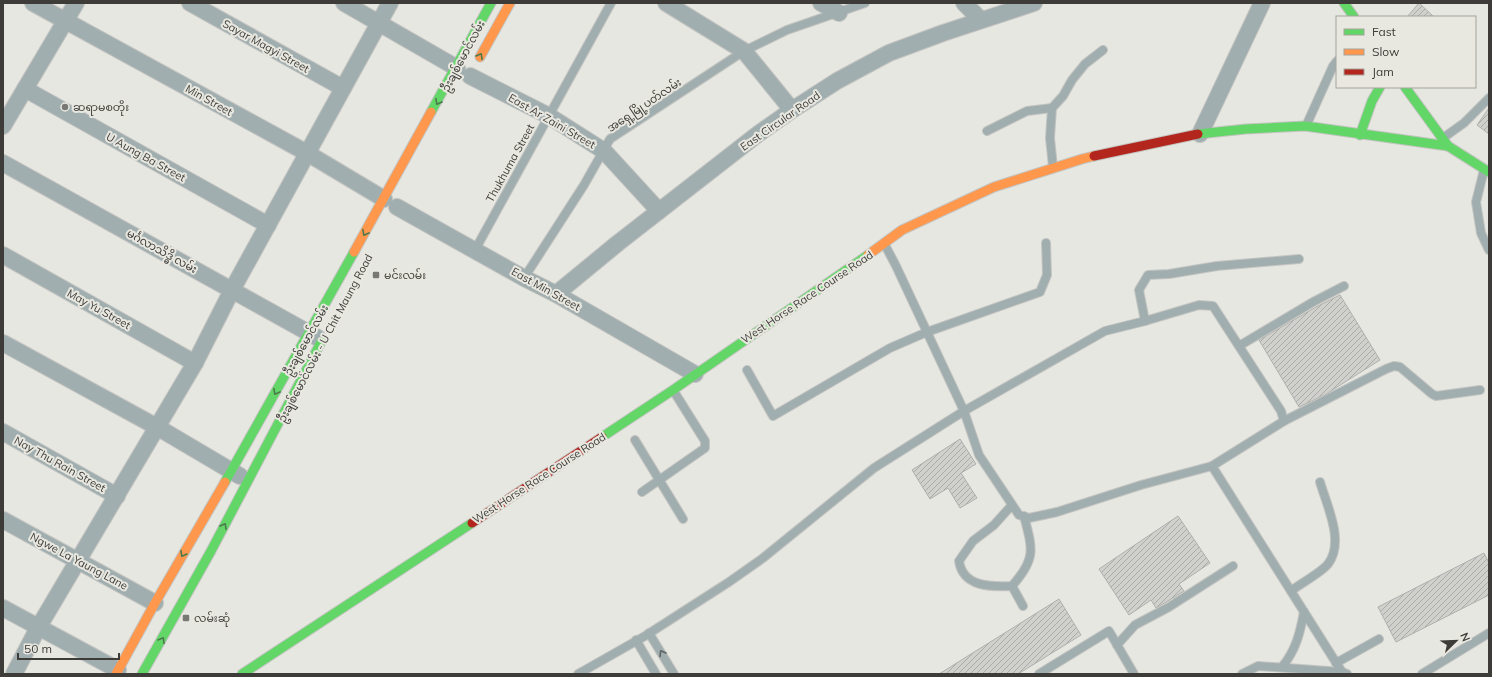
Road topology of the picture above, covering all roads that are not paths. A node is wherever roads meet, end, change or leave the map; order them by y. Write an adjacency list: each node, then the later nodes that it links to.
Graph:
1 (33, 3): 19 (street, Min Street)
2 (76, 3): 19 (street)
3 (190, 3): 25 (street, Sayar Magyi Street)
4 (344, 3): 20 (street, East Ar Zaini Street)
5 (390, 3): 20 (street)
6 (491, 3): 24 (main road, ဦးချစ်မောင်လမ်း)
7 (510, 3): 24 (main road, one-way to 7)
8 (611, 3): 32 (lane, Thukhuma Street)
9 (666, 3): 22 (street)
10 (821, 3): 16 (street)
11 (865, 3): 16 (lane, အရှေ့မြို့ပတ်လမ်း)
12 (964, 3): 18 (street)
13 (1034, 3): 18 (street, East Circular Road)
14 (1262, 3): 36 (street)
15 (1344, 3): 17 (main road)
16 (838, 13): 22 (lane, အရှေ့မြို့ပတ်လမ်း)
17 (1353, 16)
18 (981, 20): 31 (street, East Circular Road)
19 (66, 22): 28 (street); 40 (street, Min Street)
20 (379, 24): 24 (street, East Ar Zaini Street); 25 (street)
21 (1103, 50): 30 (lane)
22 (744, 51): 31 (street); 39 (lane, အရှေ့မြို့ပတ်လမ်း)
23 (1336, 62): 34 (lane)
24 (468, 72): 32 (street, East Ar Zaini Street); 44 (main road, ဦးချစ်မောင်လမ်း, one-way to 44)
25 (343, 88): 40 (street)
26 (1379, 88): 37 (main road)
27 (1406, 88): 38 (main road)
28 (25, 89): 33 (street); 46 (street, U Aung Ba Street)
29 (1489, 98): 38 (lane)
30 (1052, 108): 35 (lane); 42 (lane)
31 (792, 110): 45 (street, East Circular Road)
32 (549, 116): 39 (street, East Ar Zaini Street); 49 (lane, Thukhuma Street)
33 (3, 126)
34 (1305, 126): 36 (main road, West Horse Race Course Road); 37 (main road, West Horse Race Course Road)
35 (987, 131)
36 (1200, 134): 42 (main road, West Horse Race Course Road)
37 (1360, 135): 38 (main road, West Horse Race Course Road)
38 (1445, 142): 43 (main road)
39 (604, 151): 45 (street, East Ar Zaini Street); 53 (lane, အရှေ့မြို့ပတ်လမ်း)
40 (307, 153): 44 (street, Min Street); 46 (street)
41 (3, 163): 55 (street, မင်္ဂလာသိဒ္ဓိ လမ်း)
42 (1053, 168): 47 (main road, West Horse Race Course Road)
43 (1487, 171): 50 (lane)
44 (394, 205): 49 (street, East Min Street); 59 (main road, ဦးချစ်မောင်လမ်း, one-way to 59)
45 (659, 211): 56 (street, East Circular Road)
46 (268, 225): 55 (street)
47 (884, 244): 58 (lane); 64 (main road, West Horse Race Course Road)
48 (1046, 244): 58 (lane)
49 (475, 250): 53 (street, East Min Street)
50 (1489, 250)
51 (3, 255): 62 (street, May Yu Street)
52 (1299, 259): 57 (lane)
53 (524, 278): 56 (street, East Min Street)
54 (1344, 286): 61 (lane)
55 (232, 290): 59 (street, မင်္ဂလာသိဒ္ဓိ လမ်း); 62 (street)
56 (556, 294): 64 (street, East Min Street)
57 (1145, 321): 61 (lane); 67 (lane)
58 (927, 332): 63 (lane); 67 (lane)
59 (319, 336): 73 (main road, ဦးချစ်မောင်လမ်း, one-way to 73); 74 (main road, ဦးချစ်မောင်လမ်း - U Chit Maung Road)
60 (3, 343): 69 (street)
61 (1239, 346): 68 (lane)
62 (194, 363): 69 (street)
63 (747, 370)
64 (695, 374): 65 (main road, West Horse Race Course Road)
65 (673, 390): 75 (lane); 103 (main road, West Horse Race Course Road)
66 (1480, 390): 68 (lane)
67 (964, 411): 79 (lane); 92 (lane)
68 (1284, 421): 72 (lane)
69 (157, 427): 73 (street); 78 (street)
70 (3, 432): 78 (street, Nay Thu Rain Street)
71 (636, 440): 75 (lane)
72 (1212, 466): 80 (lane); 86 (lane)
73 (231, 472): 74 (street); 87 (main road, ဦးချစ်မောင်လမ်း, one-way to 87)
74 (249, 480): 102 (main road, ဦးချစ်မောင်လမ်း - U Chit Maung Road, one-way to 74)
75 (660, 480): 77 (lane); 81 (lane)
76 (1320, 482): 86 (lane)
77 (642, 492)
78 (117, 496): 83 (street)
79 (1012, 505): 80 (lane); 85 (lane)
80 (1024, 516): 85 (lane)
81 (683, 519)
82 (3, 520): 83 (street, Ngwe La Yaung Lane)
83 (78, 561): 87 (street, Ngwe La Yaung Lane); 91 (street)
84 (1233, 566): 96 (lane)
85 (1012, 586): 88 (lane)
86 (1291, 591): 90 (lane)
87 (155, 603): 99 (main road, ဦးချစ်မောင်လမ်း)
88 (1023, 606)
89 (3, 608): 91 (street)
90 (1304, 612): 97 (lane); 98 (lane)
91 (38, 628): 99 (street); 101 (street)
92 (649, 633): 95 (lane); 106 (lane, one-way to 92)
93 (1489, 633): 110 (lane)
94 (1379, 639): 97 (lane)
95 (636, 640): 104 (lane); 105 (lane)
96 (1117, 644): 107 (lane); 108 (lane)
97 (1336, 663): 100 (lane)
98 (1282, 667): 100 (lane); 109 (lane)
99 (117, 672)
100 (1344, 673)
101 (14, 674)
102 (142, 674)
103 (242, 674)
104 (578, 674)
105 (656, 674)
106 (674, 674)
107 (1039, 674)
108 (1134, 674)
109 (1242, 674)
110 (1422, 674)

